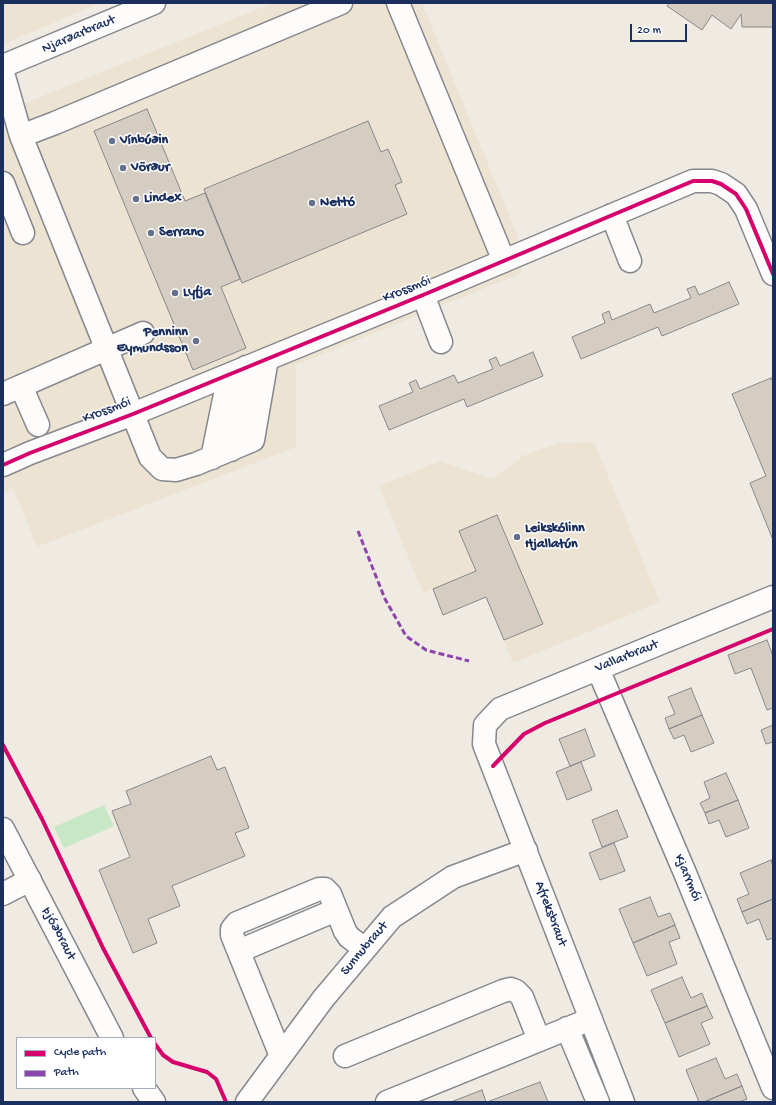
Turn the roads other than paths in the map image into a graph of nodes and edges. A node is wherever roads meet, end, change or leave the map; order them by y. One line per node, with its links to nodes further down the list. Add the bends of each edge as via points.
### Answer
1 (154, 3): 4 (street, Njarðarbraut)
2 (341, 3): 6 (street)
3 (398, 3): 10 (street)
4 (3, 66)
5 (3, 73): 6 (street)
6 (21, 136): 16 (street)
7 (3, 183): 9 (street)
8 (612, 215): 10 (street, Krossmói); 11 (street); 12 (street, Krossmói, via 685,184 712,181 729,188 742,201)
9 (23, 233)
10 (504, 261): 13 (street, Krossmói)
11 (630, 261)
12 (771, 264)
13 (423, 296): 15 (street); 17 (street, Krossmói)
14 (143, 333): 16 (street)
15 (441, 342)
16 (107, 348): 19 (street); 20 (street)
17 (267, 359): 18 (street, Krossmói); 22 (street, via 253,440)
18 (229, 375): 20 (street, Krossmói); 22 (street); 22 (street)
19 (12, 390): 21 (street)
20 (133, 414): 22 (street, via 150,457 162,469 176,470); 23 (street, Krossmói)
21 (38, 425)
22 (213, 458)
23 (3, 465)
24 (773, 597): 25 (street, Vallarbraut)
25 (598, 669): 26 (street, Vallarbraut, via 500,709); 38 (street, Kjarrmói)
26 (486, 725): 28 (street, Afreksbraut, via 484,744)
27 (3, 830): 29 (street, Þjóðbraut)
28 (526, 850): 31 (street, Sunnubraut, via 452,877 392,917); 32 (street, Afreksbraut)
29 (30, 880): 30 (street); 34 (street, Þjóðbraut)
30 (3, 894)
31 (364, 949): 36 (street, Sunnubraut); 36 (street, via 349,937 336,910 239,951)
32 (591, 1019): 33 (street); 46 (street, Afreksbraut)
33 (567, 1028): 35 (street); 45 (street)
34 (111, 1037)
35 (539, 1040): 37 (street, via 522,997 512,990 503,991); 44 (street)
36 (281, 1056): 41 (street, Sunnubraut)
37 (345, 1056)
38 (773, 1088)
39 (131, 1089): 42 (street)
40 (145, 1089): 43 (street)
41 (252, 1099)
42 (136, 1102)
43 (154, 1102)
44 (387, 1102)
45 (598, 1102)
46 (623, 1102)

